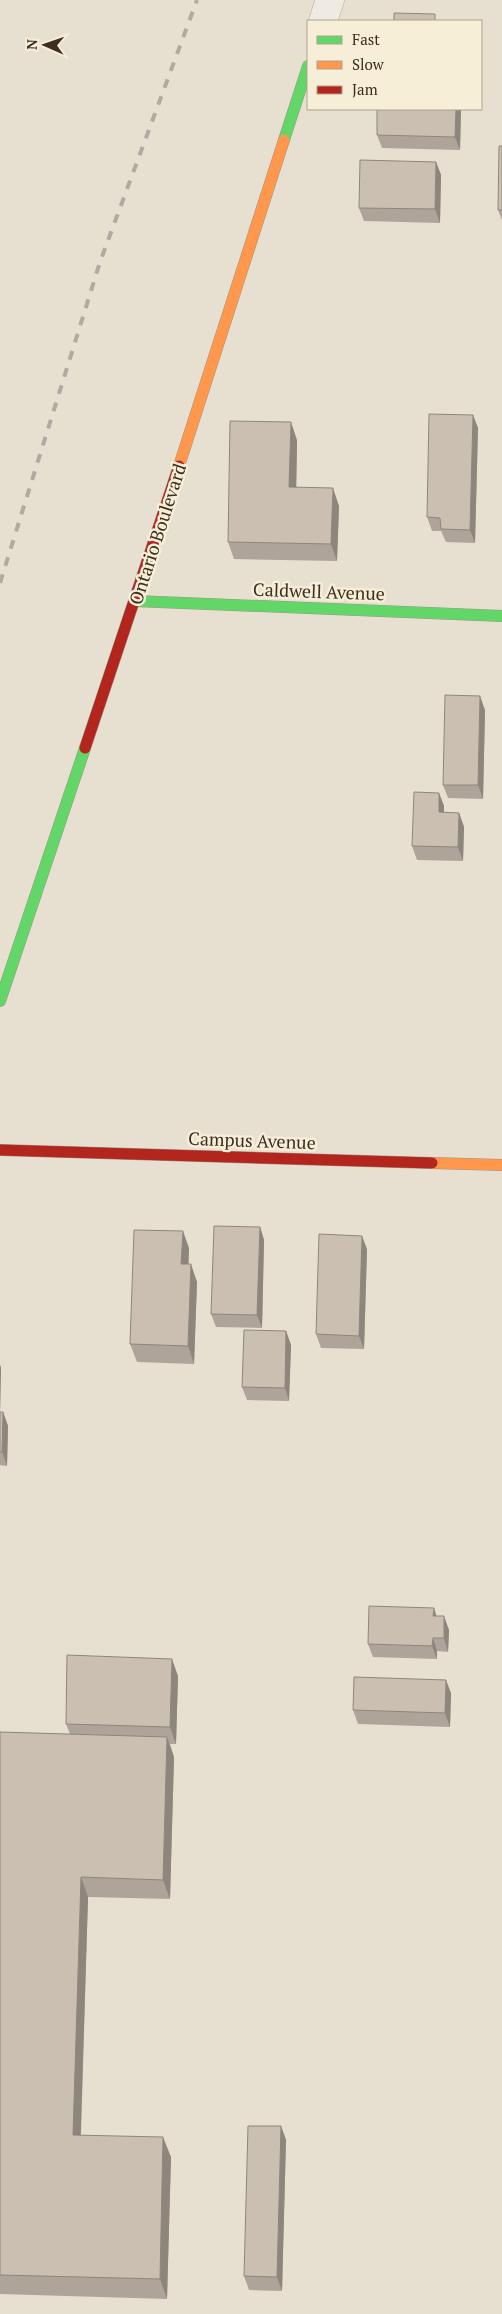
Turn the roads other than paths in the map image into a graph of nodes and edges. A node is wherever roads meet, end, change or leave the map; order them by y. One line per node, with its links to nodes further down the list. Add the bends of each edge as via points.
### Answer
1 (330, 0): 2 (street)
2 (323, 20)
3 (307, 69): 4 (street, Ontario Boulevard)
4 (135, 601): 5 (street, Caldwell Avenue); 6 (street, Ontario Boulevard)
5 (502, 616)
6 (0, 1001)
7 (0, 1150): 8 (street, Campus Avenue)
8 (502, 1165)

